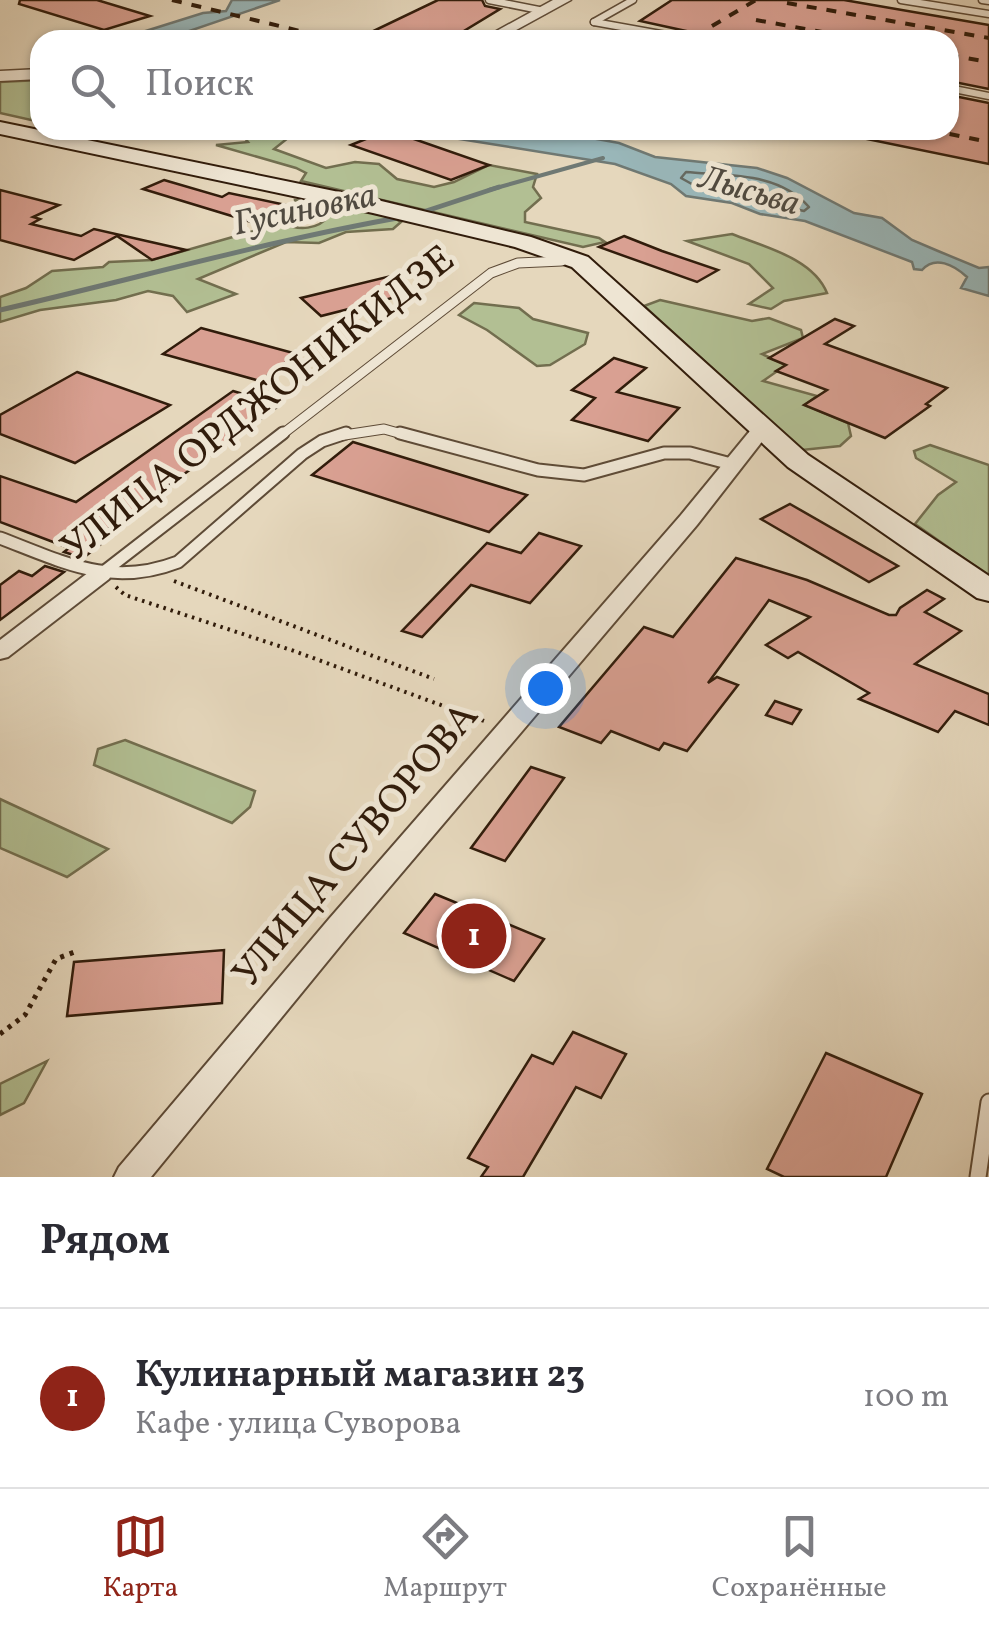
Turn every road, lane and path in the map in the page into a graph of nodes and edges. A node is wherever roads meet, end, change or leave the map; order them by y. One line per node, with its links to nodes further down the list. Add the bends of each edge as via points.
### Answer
1 (489, 0): 7 (lane)
2 (564, 0): 7 (street)
3 (633, 0): 10 (lane, via 594,22)
4 (901, 0): 8 (lane)
5 (982, 0): 6 (lane)
6 (989, 1)
7 (544, 10): 9 (street)
8 (989, 14)
9 (506, 30)
10 (638, 30)
11 (30, 75): 12 (street)
12 (4, 76)
13 (959, 90): 14 (lane)
14 (989, 96)
15 (0, 128): 16 (main road)
16 (30, 134)
17 (57, 140): 18 (main road, via 373,206)
18 (580, 262): 19 (main road); 22 (lane, УЛИЦА ОРДЖОНИКИДЗЕ, via 543,259 491,272)
19 (761, 430): 20 (street, УЛИЦА СУВОРОВА); 24 (main road)
20 (731, 464): 23 (lane, via 664,453 584,475 538,470 384,428 347,433 302,454 178,562); 27 (street, УЛИЦА СУВОРОВА)
21 (0, 538): 22 (lane)
22 (101, 574): 23 (lane); 25 (street, УЛИЦА ОРДЖОНИКИДЗЕ); 27 (path, via 124,594)
23 (155, 574): 26 (path)
24 (989, 590)
25 (0, 652)
26 (434, 679)
27 (509, 729): 31 (street, УЛИЦА СУВОРОВА)
28 (77, 951): 29 (path, via 56,958 25,1015)
29 (0, 1034)
30 (989, 1102): 32 (lane)
31 (131, 1177)
32 (978, 1177)

